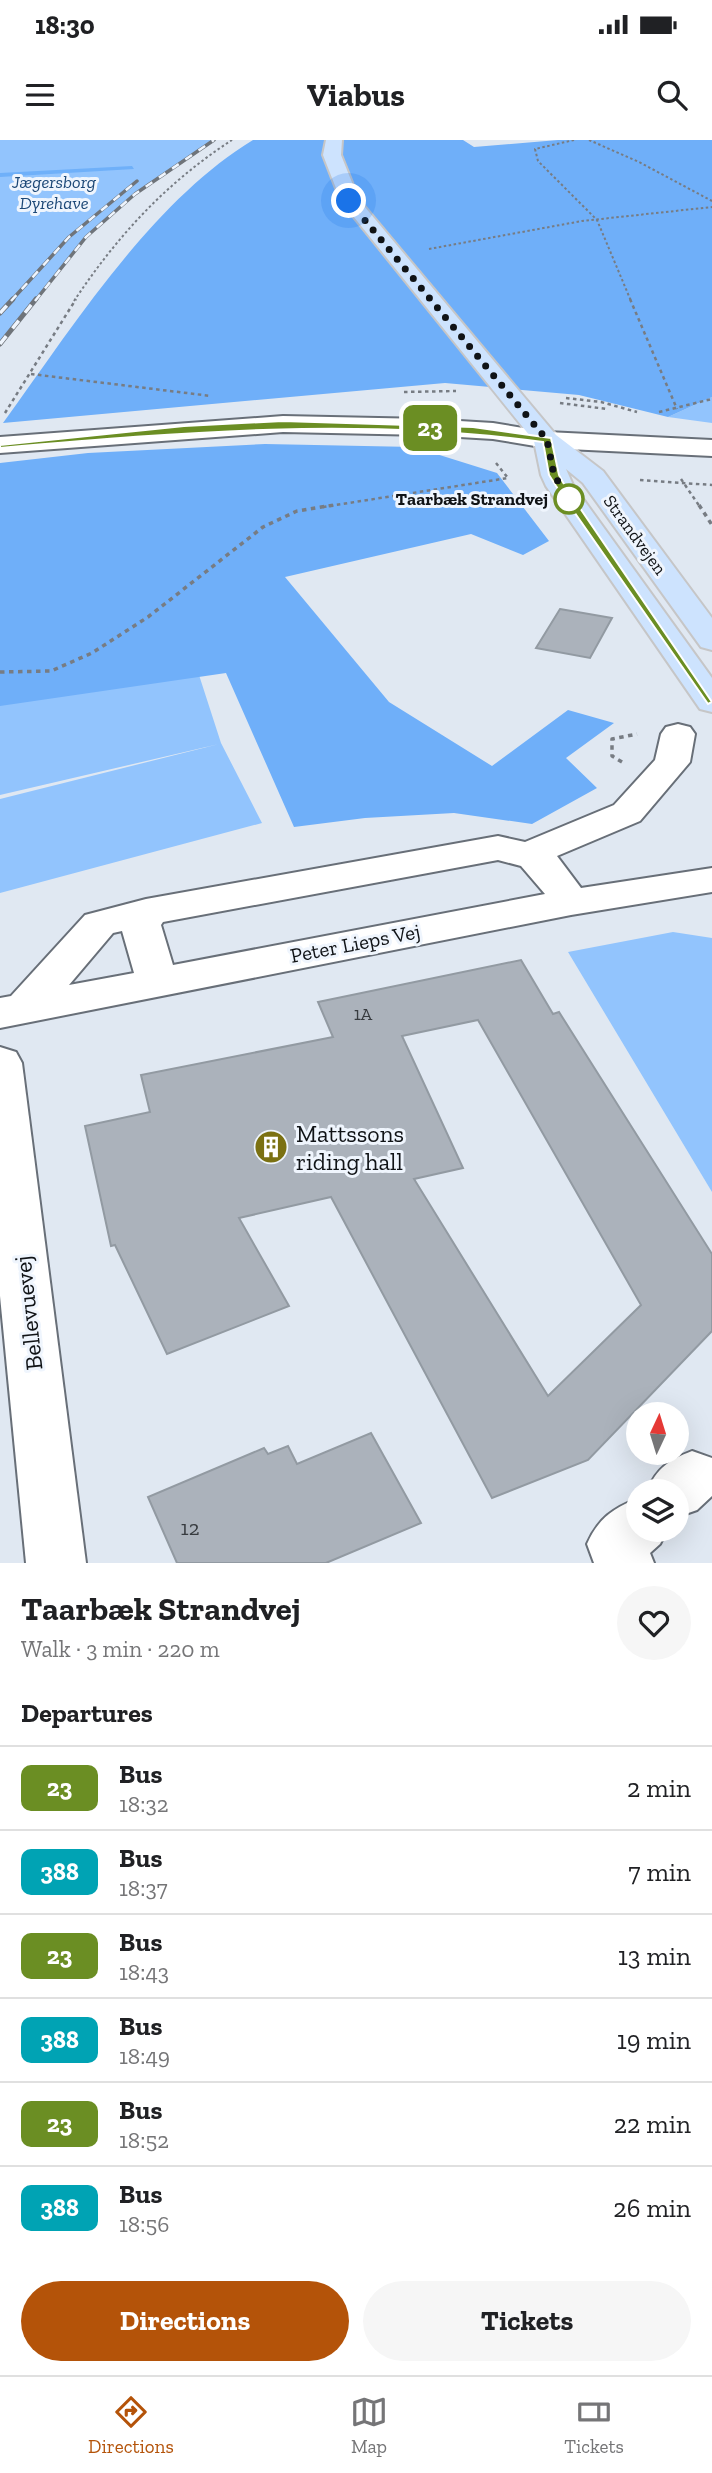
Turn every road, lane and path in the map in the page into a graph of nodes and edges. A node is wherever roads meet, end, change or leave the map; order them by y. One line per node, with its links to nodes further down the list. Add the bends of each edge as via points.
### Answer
1 (232, 140): 9 (path, via 171,184 130,225)
2 (334, 140): 8 (main road, Strandvejen, via 332,155 349,201)
3 (574, 140): 7 (path, via 536,149 538,161)
4 (589, 140): 5 (path)
5 (712, 201)
6 (712, 207): 7 (path)
7 (597, 220): 8 (path); 15 (path)
8 (394, 256): 19 (main road, Strandvejen)
9 (31, 374): 12 (path); 18 (path)
10 (467, 392): 11 (path, via 456,391)
11 (456, 395)
12 (215, 396)
13 (566, 398): 17 (path, via 601,402)
14 (712, 399): 15 (path)
15 (677, 409): 16 (path)
16 (654, 413)
17 (643, 415)
18 (2, 437): 19 (street, via 283,424 483,431)
19 (547, 440): 20 (street); 26 (main road, Strandvejen, via 593,478); 28 (main road, Strandvejen, via 560,486)
20 (712, 448)
21 (507, 473): 27 (path, via 508,478 483,484 297,511 263,527 148,617 69,666 31,674)
22 (636, 480): 23 (path)
23 (684, 482): 24 (path); 25 (path)
24 (712, 485)
25 (712, 525)
26 (712, 640)
27 (0, 673)
28 (712, 702)
29 (678, 734): 30 (street, via 672,762 627,813)
30 (529, 854): 32 (street, via 539,859); 33 (street, via 498,848)
31 (712, 880): 32 (street, Peter Lieps Vej)
32 (571, 902): 34 (street, Peter Lieps Vej)
33 (146, 912): 34 (street, via 141,925); 35 (street, via 99,924)
34 (157, 981): 35 (street, Peter Lieps Vej)
35 (13, 1010)
36 (0, 1063): 38 (street, Bellevuevej)
37 (626, 1536): 39 (street, via 617,1544)
38 (56, 1563)
39 (624, 1563)

